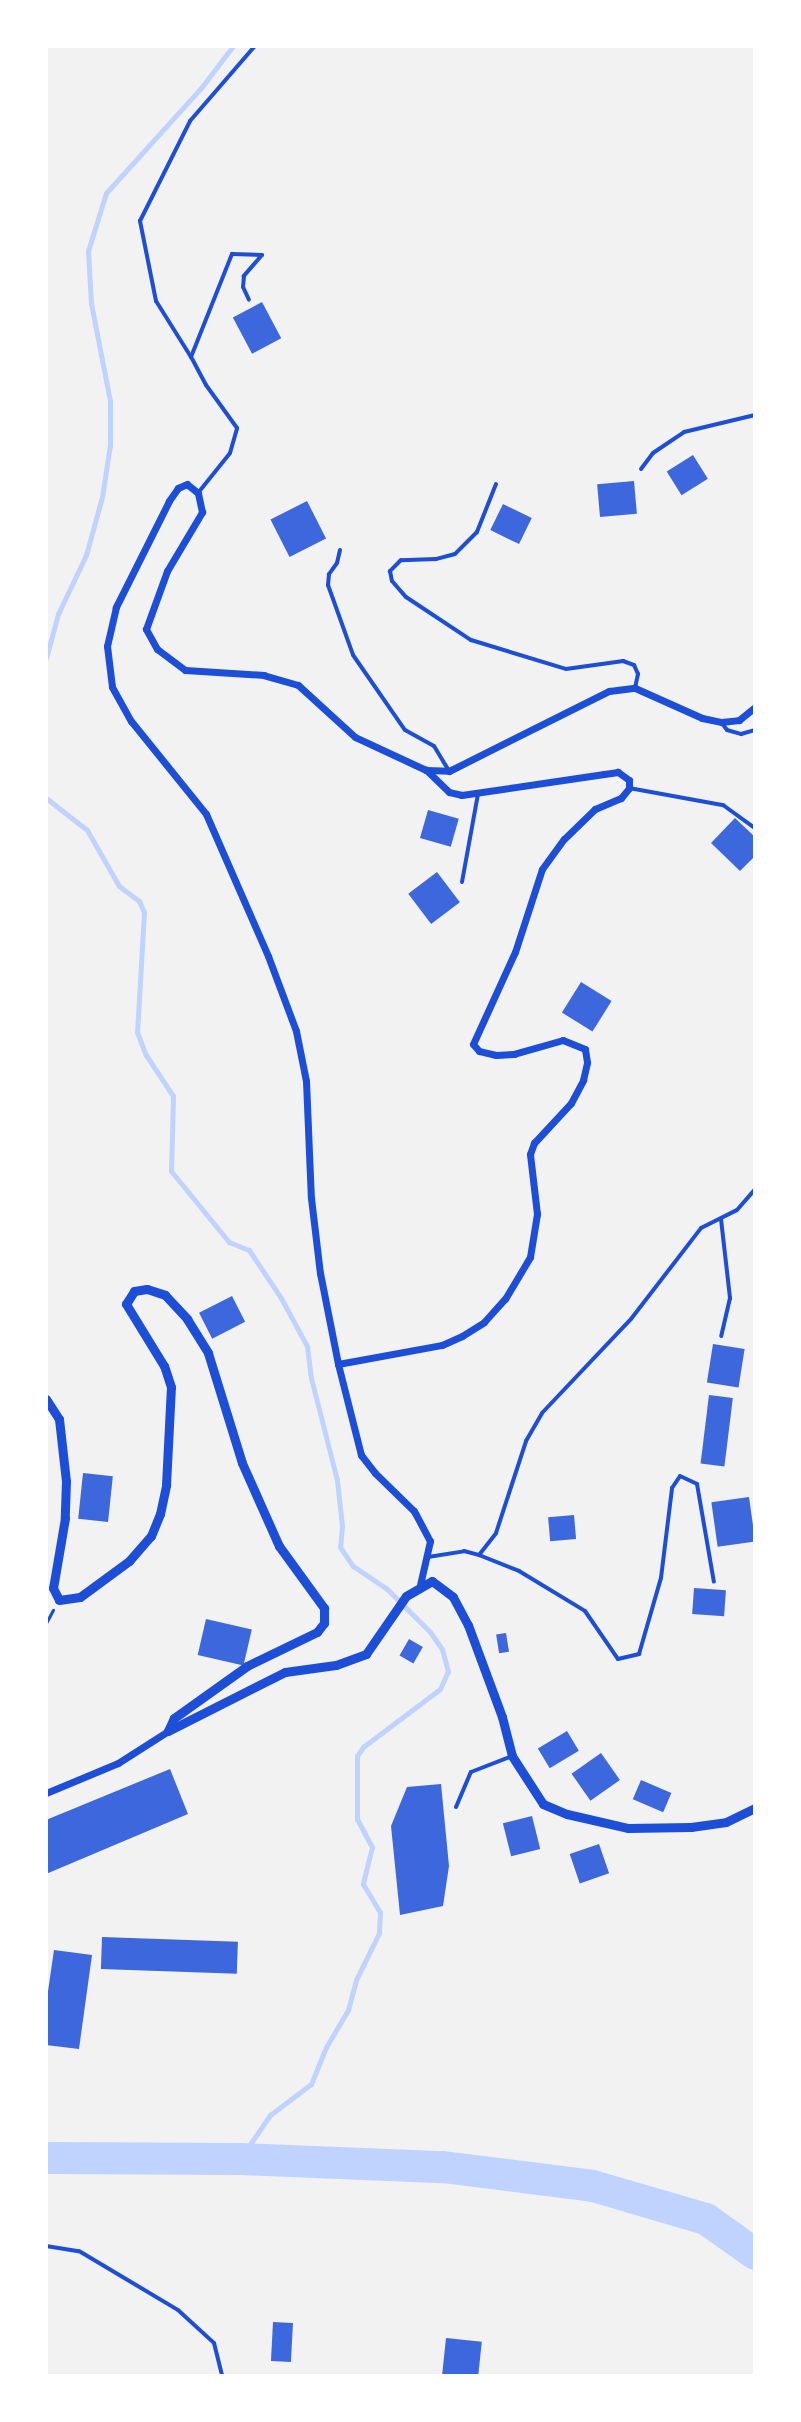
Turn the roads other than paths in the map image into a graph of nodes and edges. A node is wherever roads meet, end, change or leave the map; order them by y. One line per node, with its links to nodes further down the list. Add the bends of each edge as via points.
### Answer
1 (114, 46): 2 (lane)
2 (133, 46)
3 (255, 46): 5 (lane, via 190,121 140,221 156,301)
4 (249, 300): 5 (lane, via 244,276 262,255 232,254)
5 (191, 357): 9 (lane, via 237,428 230,453)
6 (755, 415): 7 (lane, via 684,432 653,453)
7 (641, 469)
8 (496, 484): 11 (lane, via 477,532 455,554 401,560 390,571 392,581 406,597 471,640 566,669 623,661 634,665 638,674)
9 (198, 493): 15 (street, via 202,512 167,571 146,629 157,649 185,670 264,675 298,685 355,737); 24 (street, via 187,484 178,488 116,607 107,646 112,687 131,721 206,814 296,1031 306,1081 320,1273)
10 (340, 550): 16 (lane, via 328,585 353,655 405,730 434,746)
11 (635, 688): 13 (street); 16 (street, via 609,691 574,705)
12 (755, 707): 13 (street, via 739,720)
13 (721, 722): 14 (lane, via 741,734)
14 (755, 730)
15 (426, 770): 16 (street); 18 (street, via 449,792)
16 (449, 771)
17 (629, 788): 18 (street, via 629,780 618,772); 19 (lane, via 723,805); 24 (street, via 621,798 595,809 542,869 503,982 473,1044 496,1055 563,1040 585,1049 587,1062 571,1103 530,1154 537,1214 530,1257 505,1299 462,1336 442,1345)
18 (478, 794): 20 (lane)
19 (755, 828)
20 (462, 882)
21 (755, 1189): 22 (lane)
22 (721, 1219): 23 (lane, via 730,1298); 26 (lane, via 701,1228 631,1319 542,1413 526,1441 496,1533)
23 (721, 1336)
24 (338, 1364): 27 (street, via 361,1455 422,1522 430,1541)
25 (46, 1399): 30 (street, via 59,1419 66,1481 53,1588 59,1600 80,1597 129,1561 151,1536 160,1514 171,1387 126,1304 134,1291 165,1295 208,1353 242,1463 279,1546 324,1608 324,1623 317,1632 247,1666 174,1718)
26 (479, 1555): 27 (lane, via 464,1551); 28 (lane, via 519,1571 585,1611 618,1659 639,1654 661,1578 672,1488 680,1476 697,1484)
27 (428, 1557): 29 (street)
28 (714, 1582)
29 (420, 1585): 30 (street, via 406,1596 366,1654 336,1665 285,1672); 31 (street, via 432,1581 443,1586 468,1625)
30 (168, 1731): 32 (street, via 118,1763)
31 (512, 1756): 33 (lane, via 471,1772); 34 (street, via 543,1804 628,1828 726,1822)
32 (46, 1793)
33 (456, 1807)
34 (755, 1808)
35 (46, 2246): 36 (lane, via 79,2251 178,2310 214,2343)
36 (222, 2376)

